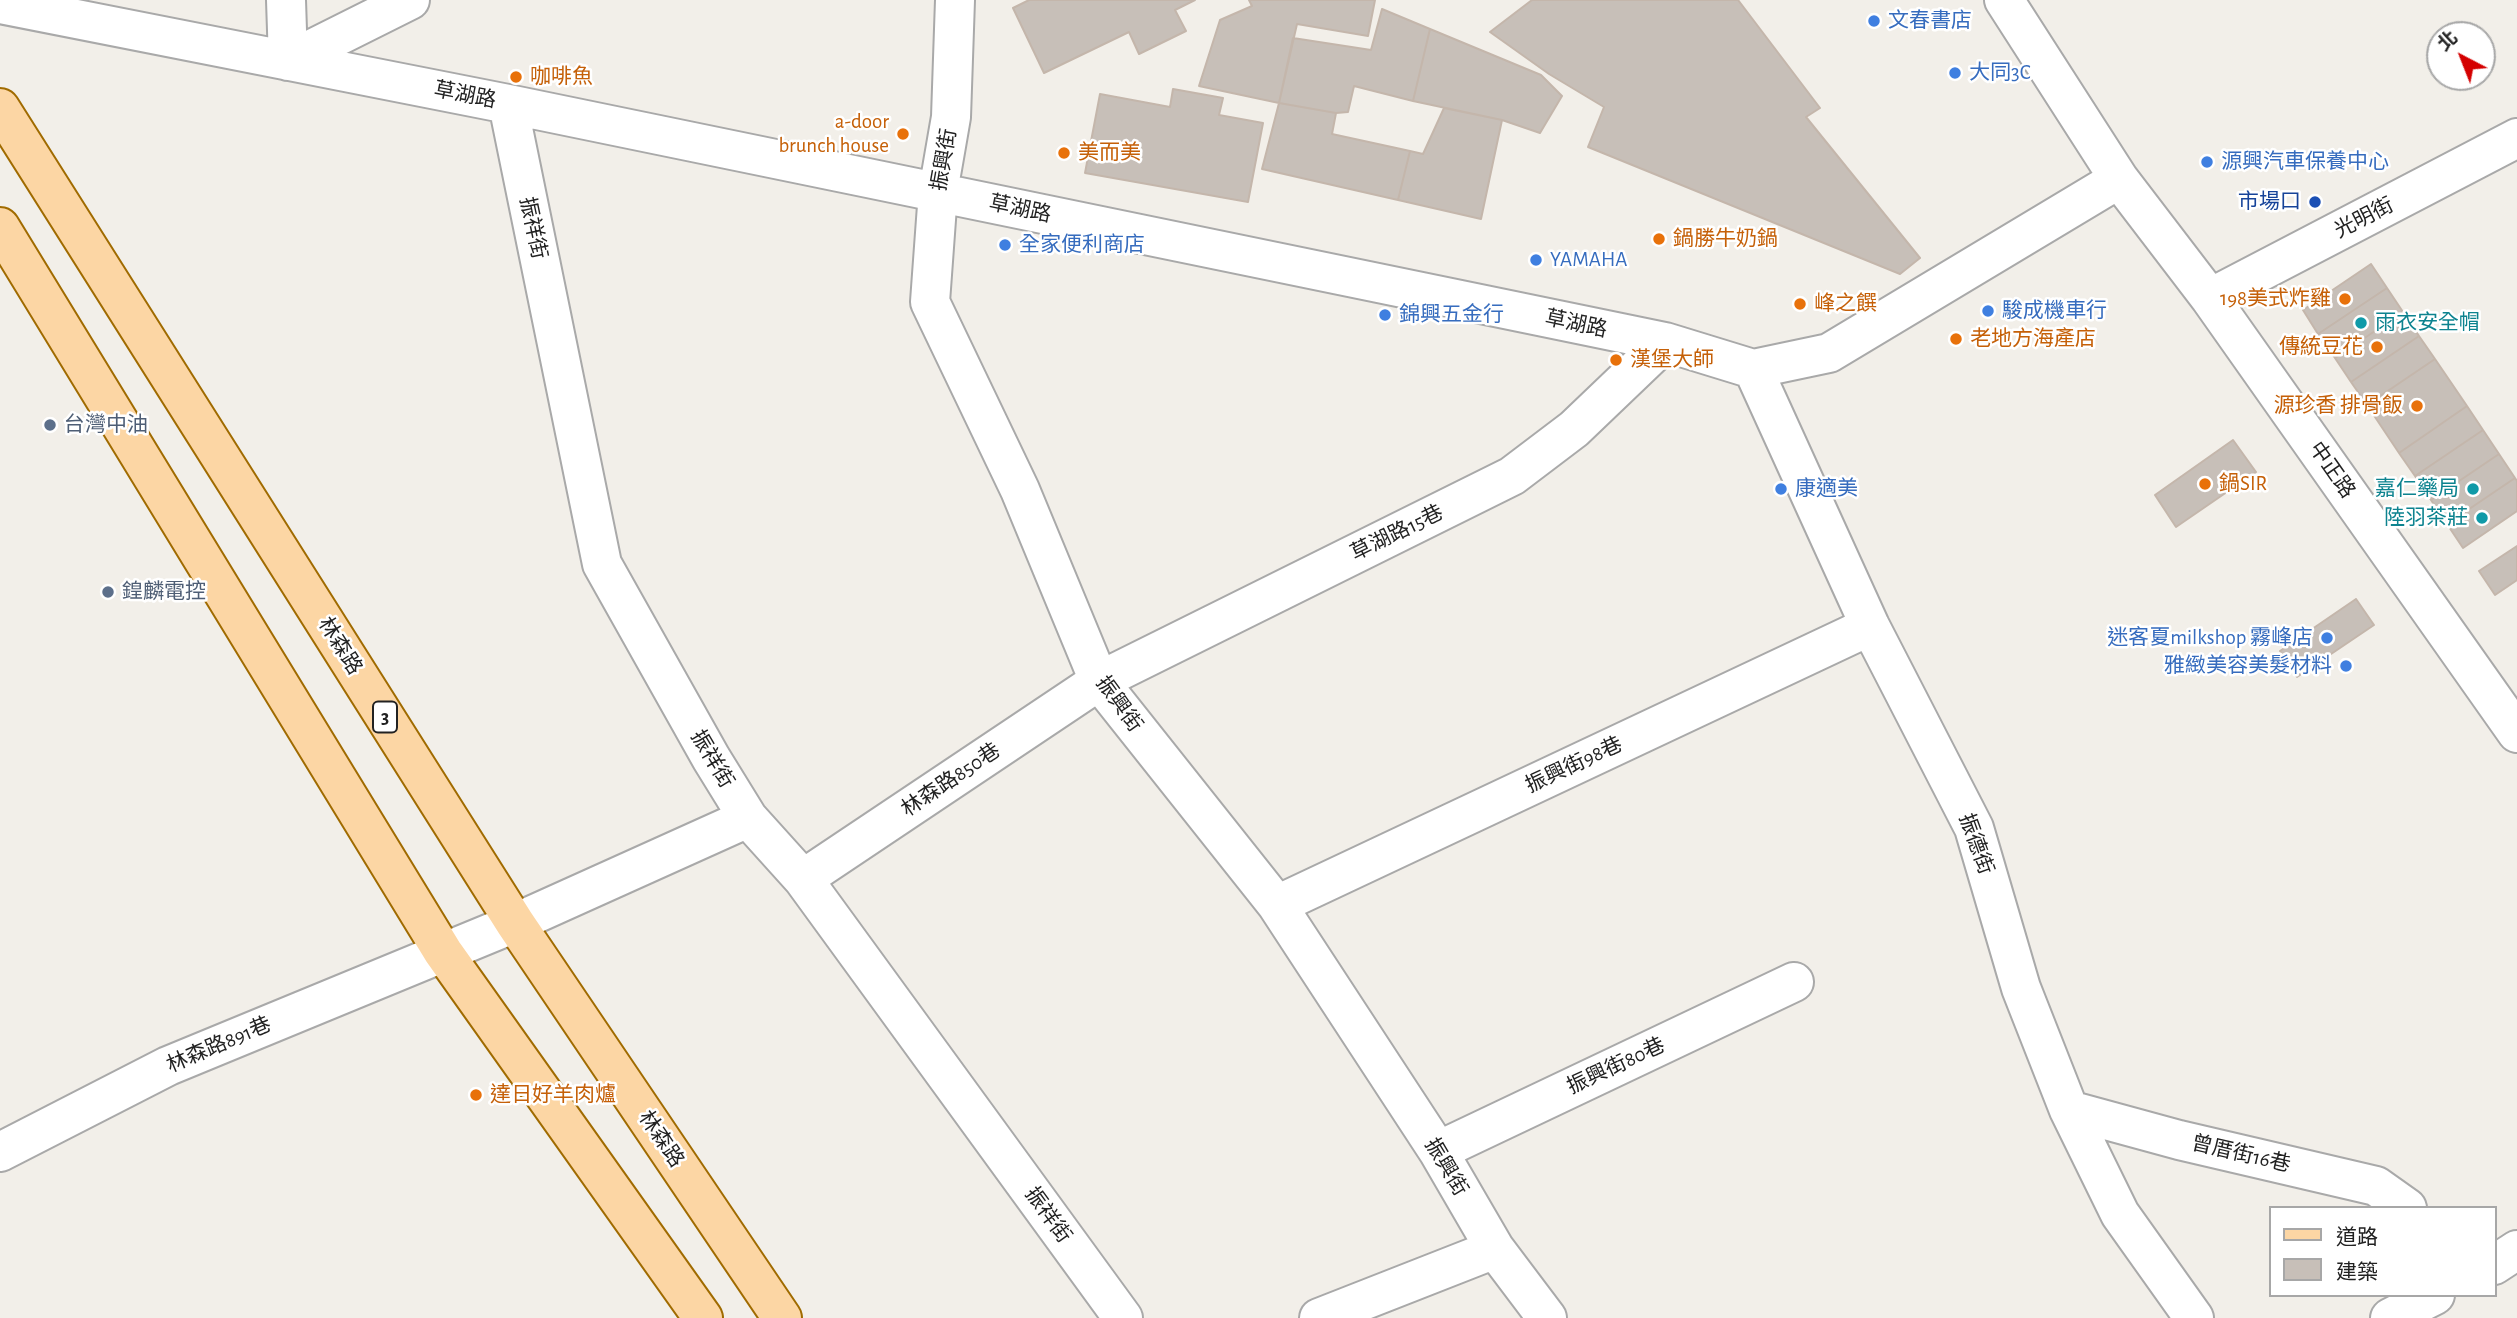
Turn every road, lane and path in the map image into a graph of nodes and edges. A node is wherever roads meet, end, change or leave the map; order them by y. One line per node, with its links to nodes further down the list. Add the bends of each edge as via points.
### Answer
1 (286, 0): 6 (street)
2 (410, 0): 6 (street)
3 (955, 0): 11 (street, 振興街, via 951,117)
4 (2004, 0): 10 (street, 中正路)
5 (0, 4): 6 (street, 草湖路)
6 (289, 61): 7 (street, 草湖路)
7 (508, 104): 11 (street, 草湖路); 19 (street, 振祥街, via 602,564)
8 (0, 108): 22 (main road, 林森路 / 3)
9 (2517, 138): 13 (street, 光明街)
10 (2119, 178): 13 (street, 中正路); 15 (street, 草湖路, via 1829,353)
11 (938, 192): 14 (street, 草湖路); 17 (street, 振興街, via 930,302 1020,490)
12 (0, 227): 23 (main road)
13 (2210, 298): 18 (street, 中正路)
14 (1665, 342): 15 (street, 草湖路); 17 (street, 草湖路15巷, via 1574,429 1512,476)
15 (1754, 369): 16 (street, 振德街)
16 (1870, 626): 21 (street, 振興街98巷); 25 (street, 振德街, via 1974,828 2021,988)
17 (1098, 681): 20 (street, 林森路850巷); 21 (street, 振興街)
18 (2515, 728)
19 (748, 818): 20 (street, 振祥街); 22 (street)
20 (803, 879): 35 (street, 振祥街)
21 (1277, 905): 26 (street, 振興街)
22 (515, 923): 23 (street, 林森路891巷); 34 (main road, 林森路 / 3)
23 (443, 952): 27 (street, 林森路891巷, via 167,1066); 33 (main road)
24 (1794, 982): 26 (street, 振興街80巷)
25 (2069, 1110): 28 (street, 曾厝街16巷, via 2375,1186); 38 (street, 振德街, via 2120,1214)
26 (1438, 1151): 29 (street, 振興街)
27 (0, 1152)
28 (2404, 1206)
29 (1495, 1248): 36 (street); 37 (street, 振興街)
30 (2517, 1250): 31 (street)
31 (2496, 1264)
32 (2431, 1297): 39 (street)
33 (696, 1316)
34 (782, 1318)
35 (1123, 1318)
36 (1319, 1318)
37 (1547, 1318)
38 (2193, 1318)
39 (2390, 1318)

